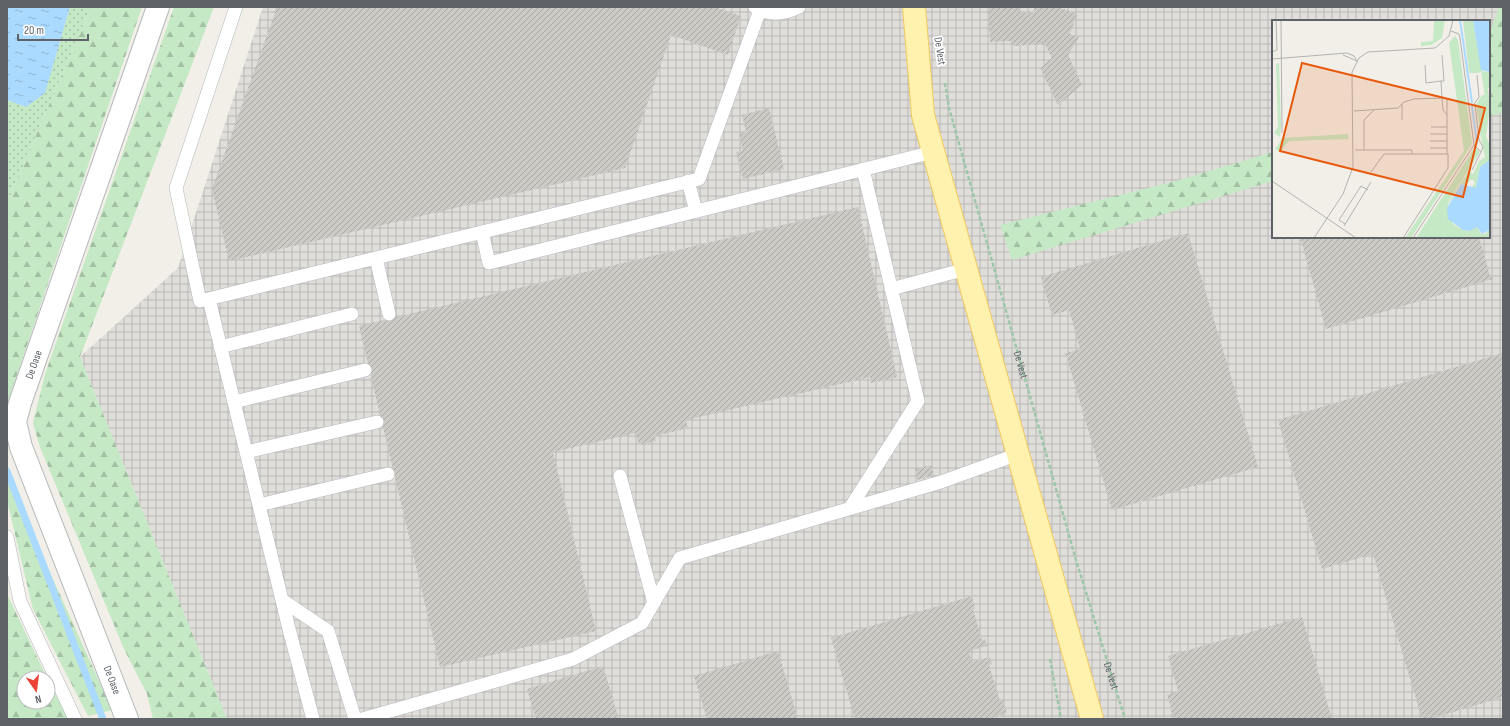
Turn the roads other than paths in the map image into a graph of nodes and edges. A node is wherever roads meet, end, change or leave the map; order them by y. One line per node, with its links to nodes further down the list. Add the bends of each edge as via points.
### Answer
1 (158, 7): 20 (street, De Oase, via 20,403)
2 (236, 7): 14 (lane, via 176,188 200,301)
3 (799, 7): 5 (lane, via 775,13)
4 (914, 7): 6 (main road, De Vest, via 923,115)
5 (758, 9): 8 (lane, via 699,179)
6 (933, 152): 7 (lane); 12 (main road, De Vest)
7 (863, 169): 9 (lane); 13 (lane)
8 (688, 182): 9 (lane); 10 (lane)
9 (696, 211): 10 (lane, via 489,264)
10 (482, 232): 11 (lane)
11 (376, 258): 14 (lane); 16 (lane)
12 (966, 269): 13 (lane); 23 (main road, De Vest)
13 (891, 288): 27 (lane, via 918,402)
14 (209, 299): 17 (lane)
15 (352, 314): 17 (lane)
16 (389, 314)
17 (220, 347): 19 (lane)
18 (365, 370): 19 (lane)
19 (234, 402): 22 (lane)
20 (11, 420): 32 (street, De Oase)
21 (378, 422): 22 (lane)
22 (246, 452): 26 (lane)
23 (1018, 454): 27 (lane, via 941,482); 36 (main road, De Vest)
24 (388, 474): 26 (lane)
25 (620, 476): 30 (lane)
26 (259, 505): 29 (lane)
27 (850, 508): 30 (lane, via 680,558)
28 (7, 537): 31 (lane, via 20,600)
29 (282, 600): 33 (lane); 34 (lane, via 328,631)
30 (654, 603): 35 (lane, via 642,623 573,659)
31 (75, 719)
32 (128, 719)
33 (313, 719)
34 (355, 719)
35 (362, 719)
36 (1092, 719)

